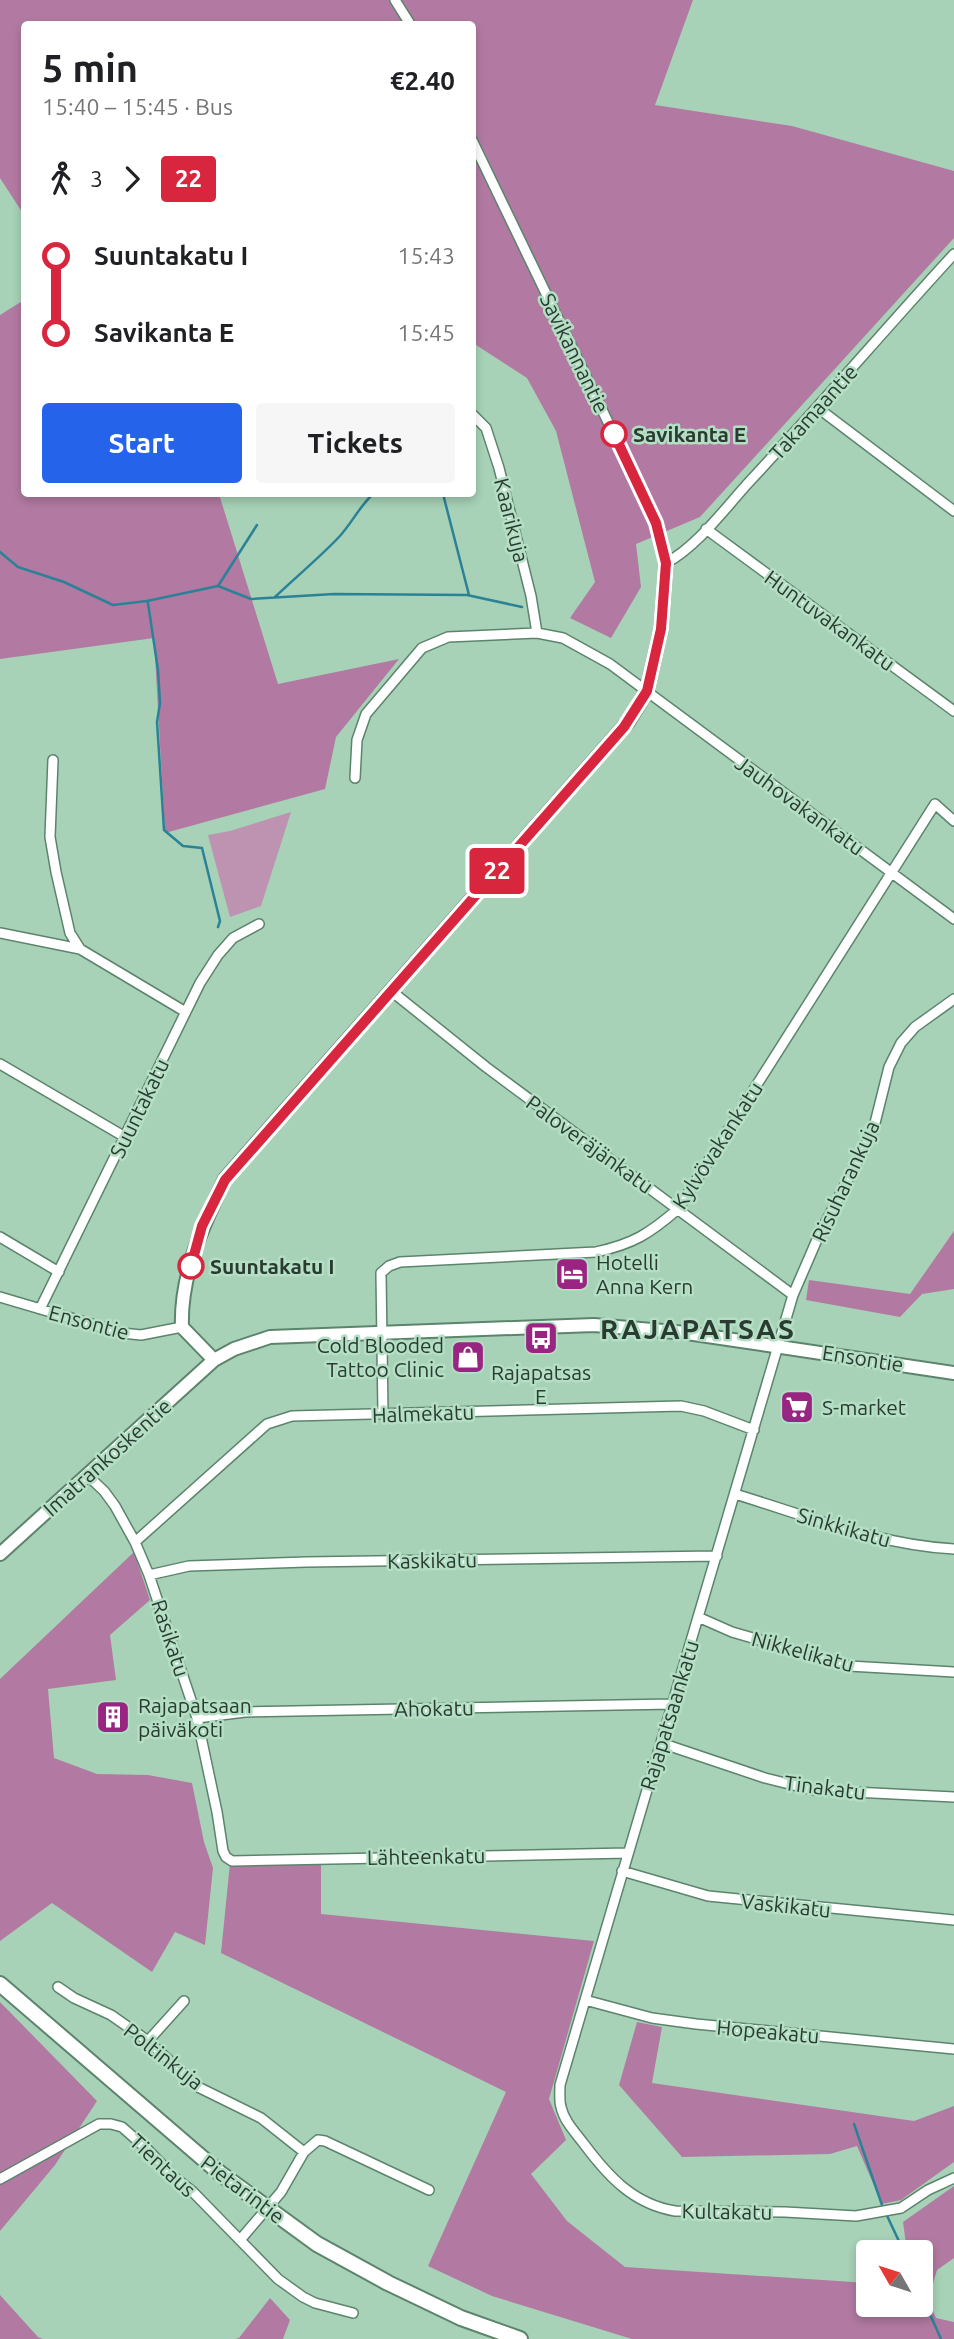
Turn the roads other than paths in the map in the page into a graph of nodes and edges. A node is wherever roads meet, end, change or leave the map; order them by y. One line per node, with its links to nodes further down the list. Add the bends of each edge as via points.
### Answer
1 (395, 0): 2 (street)
2 (408, 21)
3 (476, 149): 9 (street, Savikannantie, via 656,523)
4 (954, 254): 5 (street, Takamaantie)
5 (818, 408): 7 (street); 8 (street, Takamaantie)
6 (476, 418): 10 (street, Kaarikuja, via 486,428 499,468)
7 (954, 511)
8 (706, 529): 9 (street, Takamaantie, via 679,557); 12 (street, Huntuvakankatu)
9 (666, 563): 11 (street, Savikannantie, via 661,629)
10 (537, 633): 11 (street, Jauhovakankatu, via 563,638 588,651); 14 (street, Jauhovakankatu, via 448,637 422,648 366,714 356,740)
11 (647, 691): 16 (street, Jauhovakankatu); 21 (street, Savikannantie, via 628,722)
12 (954, 711)
13 (53, 760): 20 (street, via 50,837 55,872 70,933)
14 (355, 778)
15 (954, 821): 16 (street, Kylvövakankatu, via 935,803)
16 (891, 871): 17 (street, Jauhovakankatu); 26 (street, Kylvövakankatu)
17 (954, 919)
18 (259, 924): 23 (street, Suuntakatu, via 233,938 218,955)
19 (0, 933): 20 (street)
20 (80, 949): 23 (street)
21 (390, 990): 26 (street, Paloveräjänkatu, via 486,1068); 32 (street, Savikannantie, via 225,1180 202,1226 187,1279)
22 (954, 999): 29 (street, Risuharankuja, via 901,1043 889,1067 873,1131)
23 (184, 1011): 25 (street, Suuntakatu)
24 (0, 1065): 25 (street)
25 (125, 1137): 28 (street, Suuntakatu)
26 (678, 1209): 29 (street, Paloveräjänkatu); 33 (street, Kylvövakankatu, via 625,1245 596,1252 389,1266 381,1273)
27 (0, 1237): 28 (street)
28 (59, 1272): 31 (street, Suuntakatu)
29 (793, 1295): 34 (street, Risuharankuja)
30 (0, 1297): 31 (street, Ensontie)
31 (40, 1309): 32 (street, Ensontie, via 121,1334)
32 (182, 1327): 35 (street)
33 (383, 1334): 34 (street, Ensontie, via 594,1325); 35 (street, Ensontie, via 270,1337); 37 (street)
34 (779, 1345): 36 (street, Ensontie); 38 (street, Rajapatsaankatu)
35 (214, 1360): 39 (street, Imatrankoskentie)
36 (954, 1373)
37 (383, 1413): 38 (street, Halmekatu, via 681,1406); 41 (street, Halmekatu, via 292,1416 267,1424)
38 (754, 1430): 40 (street, Rajapatsaankatu)
39 (87, 1475): 41 (street, Rasikatu, via 115,1506); 43 (street, Imatrankoskentie)
40 (735, 1494): 42 (street, Sinkkikatu, via 884,1540); 44 (street, Rajapatsaankatu)
41 (135, 1542): 45 (street, Rasikatu)
42 (954, 1549)
43 (0, 1554)
44 (716, 1556): 45 (street, Kaskikatu, via 306,1562 189,1566); 46 (street, Rajapatsaankatu)
45 (149, 1575): 49 (street, Rasikatu)
46 (698, 1617): 47 (street, Nikkelikatu, via 732,1632 849,1666); 48 (street, Rajapatsaankatu)
47 (954, 1672)
48 (671, 1704): 49 (street, Ahokatu, via 245,1712); 50 (street, Rajapatsaankatu)
49 (197, 1718): 53 (street, Rasikatu)
50 (661, 1744): 51 (street, Tinakatu, via 813,1790); 52 (street, Rajapatsaankatu)
51 (954, 1797)
52 (628, 1853): 53 (street, Lähteenkatu, via 232,1861); 54 (street, Rajapatsaankatu)
53 (226, 1857)
54 (622, 1871): 55 (street, Vaskikatu, via 708,1896); 58 (street, Rajapatsaankatu)
55 (954, 1920)
56 (0, 1984): 67 (main road, Pietarintie, via 221,2175)
57 (58, 1987): 60 (street, Poltinkuja)
58 (585, 2000): 61 (street, Hopeakatu, via 696,2024); 62 (street, Rajapatsaankatu)
59 (184, 2001): 60 (street)
60 (148, 2041): 63 (street, Poltinkuja, via 198,2087 261,2118)
61 (954, 2049)
62 (559, 2085): 64 (street, Kultakatu, via 560,2105 569,2126 602,2167 631,2194 660,2208 856,2217 901,2208)
63 (304, 2152): 66 (street, via 317,2140 325,2141); 67 (street)
64 (954, 2178)
65 (0, 2179): 68 (street, Tientaus, via 89,2128 111,2123 148,2150)
66 (429, 2190)
67 (268, 2209): 68 (street); 70 (main road, Pietarintie, via 317,2244 388,2283 461,2318)
68 (240, 2240): 69 (street, Tientaus, via 303,2297)
69 (353, 2313)
70 (520, 2339)

